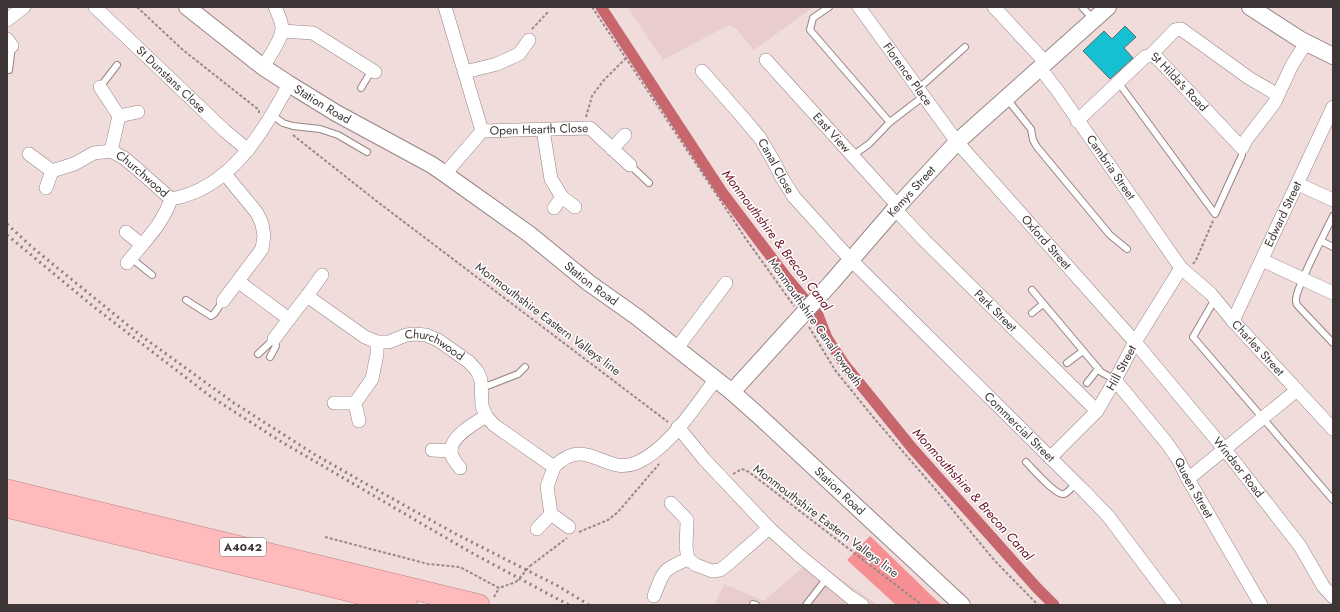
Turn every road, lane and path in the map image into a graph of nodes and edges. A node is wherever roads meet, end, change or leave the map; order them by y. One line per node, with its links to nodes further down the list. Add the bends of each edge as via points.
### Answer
1 (24, 7): 15 (street)
2 (95, 7): 54 (street, St Dunstans Close)
3 (137, 7): 43 (path, via 183,50 259,110 259,120)
4 (187, 7): 28 (street, Station Road)
5 (275, 7): 17 (street)
6 (445, 7): 32 (street, Open Hearth Close)
7 (592, 7): 24 (path, Monmouthshire Canal towpath)
8 (829, 7): 45 (lane, via 814,18 810,30)
9 (859, 7): 37 (street, Florence Place)
10 (994, 7): 27 (street, Cambria Street)
11 (1082, 7): 16 (lane)
12 (1108, 7): 16 (street, Kemys Street)
13 (1250, 7): 20 (street)
14 (548, 12): 18 (path, via 530,32)
15 (7, 20)
16 (1094, 20): 27 (street, Kemys Street)
17 (282, 30): 28 (street); 30 (street, via 313,33)
18 (529, 40): 32 (street, via 523,58)
19 (10, 42): 29 (lane)
20 (1306, 43): 23 (street); 38 (street)
21 (965, 47): 37 (lane)
22 (1151, 55): 33 (street, St Hilda's Road, via 1145,57); 38 (street, via 1175,30 1181,30); 52 (street, St Hilda's Road, via 1157,58)
23 (1333, 56)
24 (626, 58): 46 (path, via 592,96); 93 (path, Monmouthshire Canal towpath, via 746,239)
25 (766, 60): 58 (street, East View)
26 (118, 65): 35 (lane)
27 (1043, 66): 39 (street, Kemys Street); 44 (street, Cambria Street)
28 (263, 67): 34 (street, Station Road)
29 (9, 70)
30 (374, 71): 36 (lane)
31 (702, 71): 77 (street, Canal Close, via 760,138 794,197)
32 (465, 72): 48 (street, Open Hearth Close)
33 (1118, 82): 44 (street, St Hilda's Road); 70 (lane)
34 (288, 84): 43 (street, Churchwood); 62 (street, Station Road)
35 (100, 87): 42 (street)
36 (361, 88)
37 (921, 93): 45 (lane); 51 (street, Florence Place)
38 (1278, 95): 52 (street)
39 (1006, 98): 51 (street, Kemys Street); 76 (lane, via 1031,129 1037,147 1110,235)
40 (1333, 107): 64 (street, Edward Street)
41 (138, 112): 42 (street)
42 (119, 116): 55 (street, Churchwood)
43 (269, 120): 54 (street, Churchwood); 56 (lane, via 320,129 338,135)
44 (1077, 121): 80 (street, Cambria Street)
45 (890, 122): 58 (lane)
46 (586, 128): 47 (street, Open Hearth Close); 53 (street, Open Hearth Close, via 590,128)
47 (543, 130): 48 (street, Open Hearth Close); 68 (street, via 551,179 558,202)
48 (482, 131): 62 (street, Open Hearth Close)
49 (289, 133): 120 (path, Monmouthshire Eastern Valleys line)
50 (625, 135): 53 (street)
51 (957, 142): 69 (street, Kemys Street); 99 (street, Oxford Street)
52 (1242, 148): 70 (lane, via 1242,155)
53 (612, 149): 59 (street, Open Hearth Close)
54 (248, 150): 61 (street, Churchwood)
55 (111, 151): 60 (street, Churchwood, via 94,153 74,164); 66 (street, Churchwood, via 124,158)
56 (367, 152)
57 (29, 154): 60 (street)
58 (852, 156): 69 (street, East View)
59 (630, 165): 63 (lane)
60 (52, 171): 65 (street)
61 (225, 174): 66 (street, Churchwood, via 200,191); 84 (street, via 256,213 262,224 264,236 262,249)
62 (445, 174): 101 (street, Station Road, via 529,234 589,283)
63 (650, 183)
64 (1298, 184): 67 (street); 78 (street, Edward Street)
65 (46, 188)
66 (171, 199): 74 (street, Churchwood, via 167,211)
67 (1333, 200)
68 (575, 207)
69 (896, 208): 77 (street, Kemys Street); 116 (street, Park Street, via 924,240)
70 (1215, 214): 80 (path, via 1196,260)
71 (1333, 216): 73 (lane)
72 (126, 232): 74 (street)
73 (1321, 241): 75 (lane); 83 (lane)
74 (142, 245): 79 (street, Churchwood)
75 (1333, 247)
76 (1127, 249)
77 (851, 260): 93 (street, Kemys Street); 126 (street, Commercial Street)
78 (1262, 260): 83 (street); 96 (street, Edward Street)
79 (129, 261): 81 (lane)
80 (1184, 270): 89 (street, Charles Street); 99 (street, Hill Street)
81 (152, 275)
82 (322, 275): 88 (street)
83 (1303, 279): 87 (street); 100 (lane, via 1295,301)
84 (238, 282): 91 (street); 95 (street)
85 (726, 283): 101 (street)
86 (1032, 290): 92 (lane)
87 (1333, 293)
88 (307, 296): 95 (street); 98 (street, via 365,338)
89 (1215, 299): 96 (street, Charles Street); 118 (lane, via 1193,337)
90 (186, 300): 91 (lane, via 211,316)
91 (223, 301)
92 (1043, 304): 94 (lane); 102 (lane)
93 (802, 314): 113 (street, Kemys Street); 153 (path, Monmouthshire Canal towpath, via 835,370 873,417 994,560)
94 (1032, 314)
95 (289, 319): 97 (street)
96 (1233, 321): 112 (street, Charles Street)
97 (274, 339): 103 (lane); 104 (lane, via 276,346)
98 (377, 342): 111 (street, Churchwood, via 389,342 414,334 438,340 469,362 477,371); 115 (street, via 372,379)
99 (1135, 342): 109 (street, Hill Street); 122 (street, Windsor Road)
100 (1333, 343)
101 (677, 348): 108 (street, Station Road)
102 (1083, 351): 105 (lane); 107 (lane)
103 (258, 354)
104 (270, 357)
105 (1067, 363)
106 (525, 367): 111 (lane, via 518,374)
107 (1098, 369): 109 (lane); 110 (lane)
108 (716, 379): 113 (street, Station Road); 120 (street)
109 (1116, 380): 116 (street, Hill Street); 130 (street, Queen Street, via 1166,442)
110 (1087, 383)
111 (482, 388): 117 (street, Churchwood, via 482,406)
112 (1297, 390): 118 (street); 121 (street, Charles Street)
113 (732, 392): 152 (street, Station Road)
114 (334, 403): 115 (street)
115 (355, 404): 119 (street)
116 (1097, 411): 126 (street, Hill Street)
117 (486, 416): 124 (street, via 456,438); 128 (street, via 494,425)
118 (1262, 419): 122 (street); 134 (lane)
119 (359, 421)
120 (673, 425): 125 (street); 131 (street)
121 (1333, 429)
122 (1225, 449): 130 (street); 146 (street, Windsor Road, via 1300,546 1323,586)
123 (432, 450): 124 (street)
124 (451, 450): 129 (street)
125 (664, 450): 128 (street, via 635,463 622,465 594,456 574,454); 140 (path, via 660,462 618,512 608,520)
126 (1050, 458): 132 (street, Commercial Street)
127 (1026, 462): 132 (lane, via 1060,494 1065,494)
128 (554, 467): 137 (street, via 547,487)
129 (460, 468)
130 (1188, 479): 155 (street, Queen Street)
131 (725, 481): 138 (street); 151 (path, Monmouthshire Eastern Valleys line, via 742,469 748,472)
132 (1076, 483): 154 (street, Commercial Street, via 1108,516)
133 (7, 490): 147 (highway, A4042)
134 (1333, 500)
135 (671, 503): 142 (street, via 688,523)
136 (7, 507): 148 (highway, A4042)
137 (550, 514): 139 (street); 140 (street)
138 (769, 528): 142 (street, via 720,570 705,569); 143 (street)
139 (536, 530)
140 (572, 532): 144 (path, bridge, via 530,566 516,582)
141 (325, 537): 144 (path, via 428,564 460,567)
142 (688, 559): 145 (street, via 664,571)
143 (827, 578): 149 (lane); 150 (street)
144 (499, 588): 147 (path)
145 (654, 596)
146 (1333, 597)
147 (486, 601)
148 (407, 605)
149 (806, 605)
150 (862, 605)
151 (922, 605)
152 (962, 605)
153 (1038, 605)
154 (1176, 605)
155 (1261, 605)

